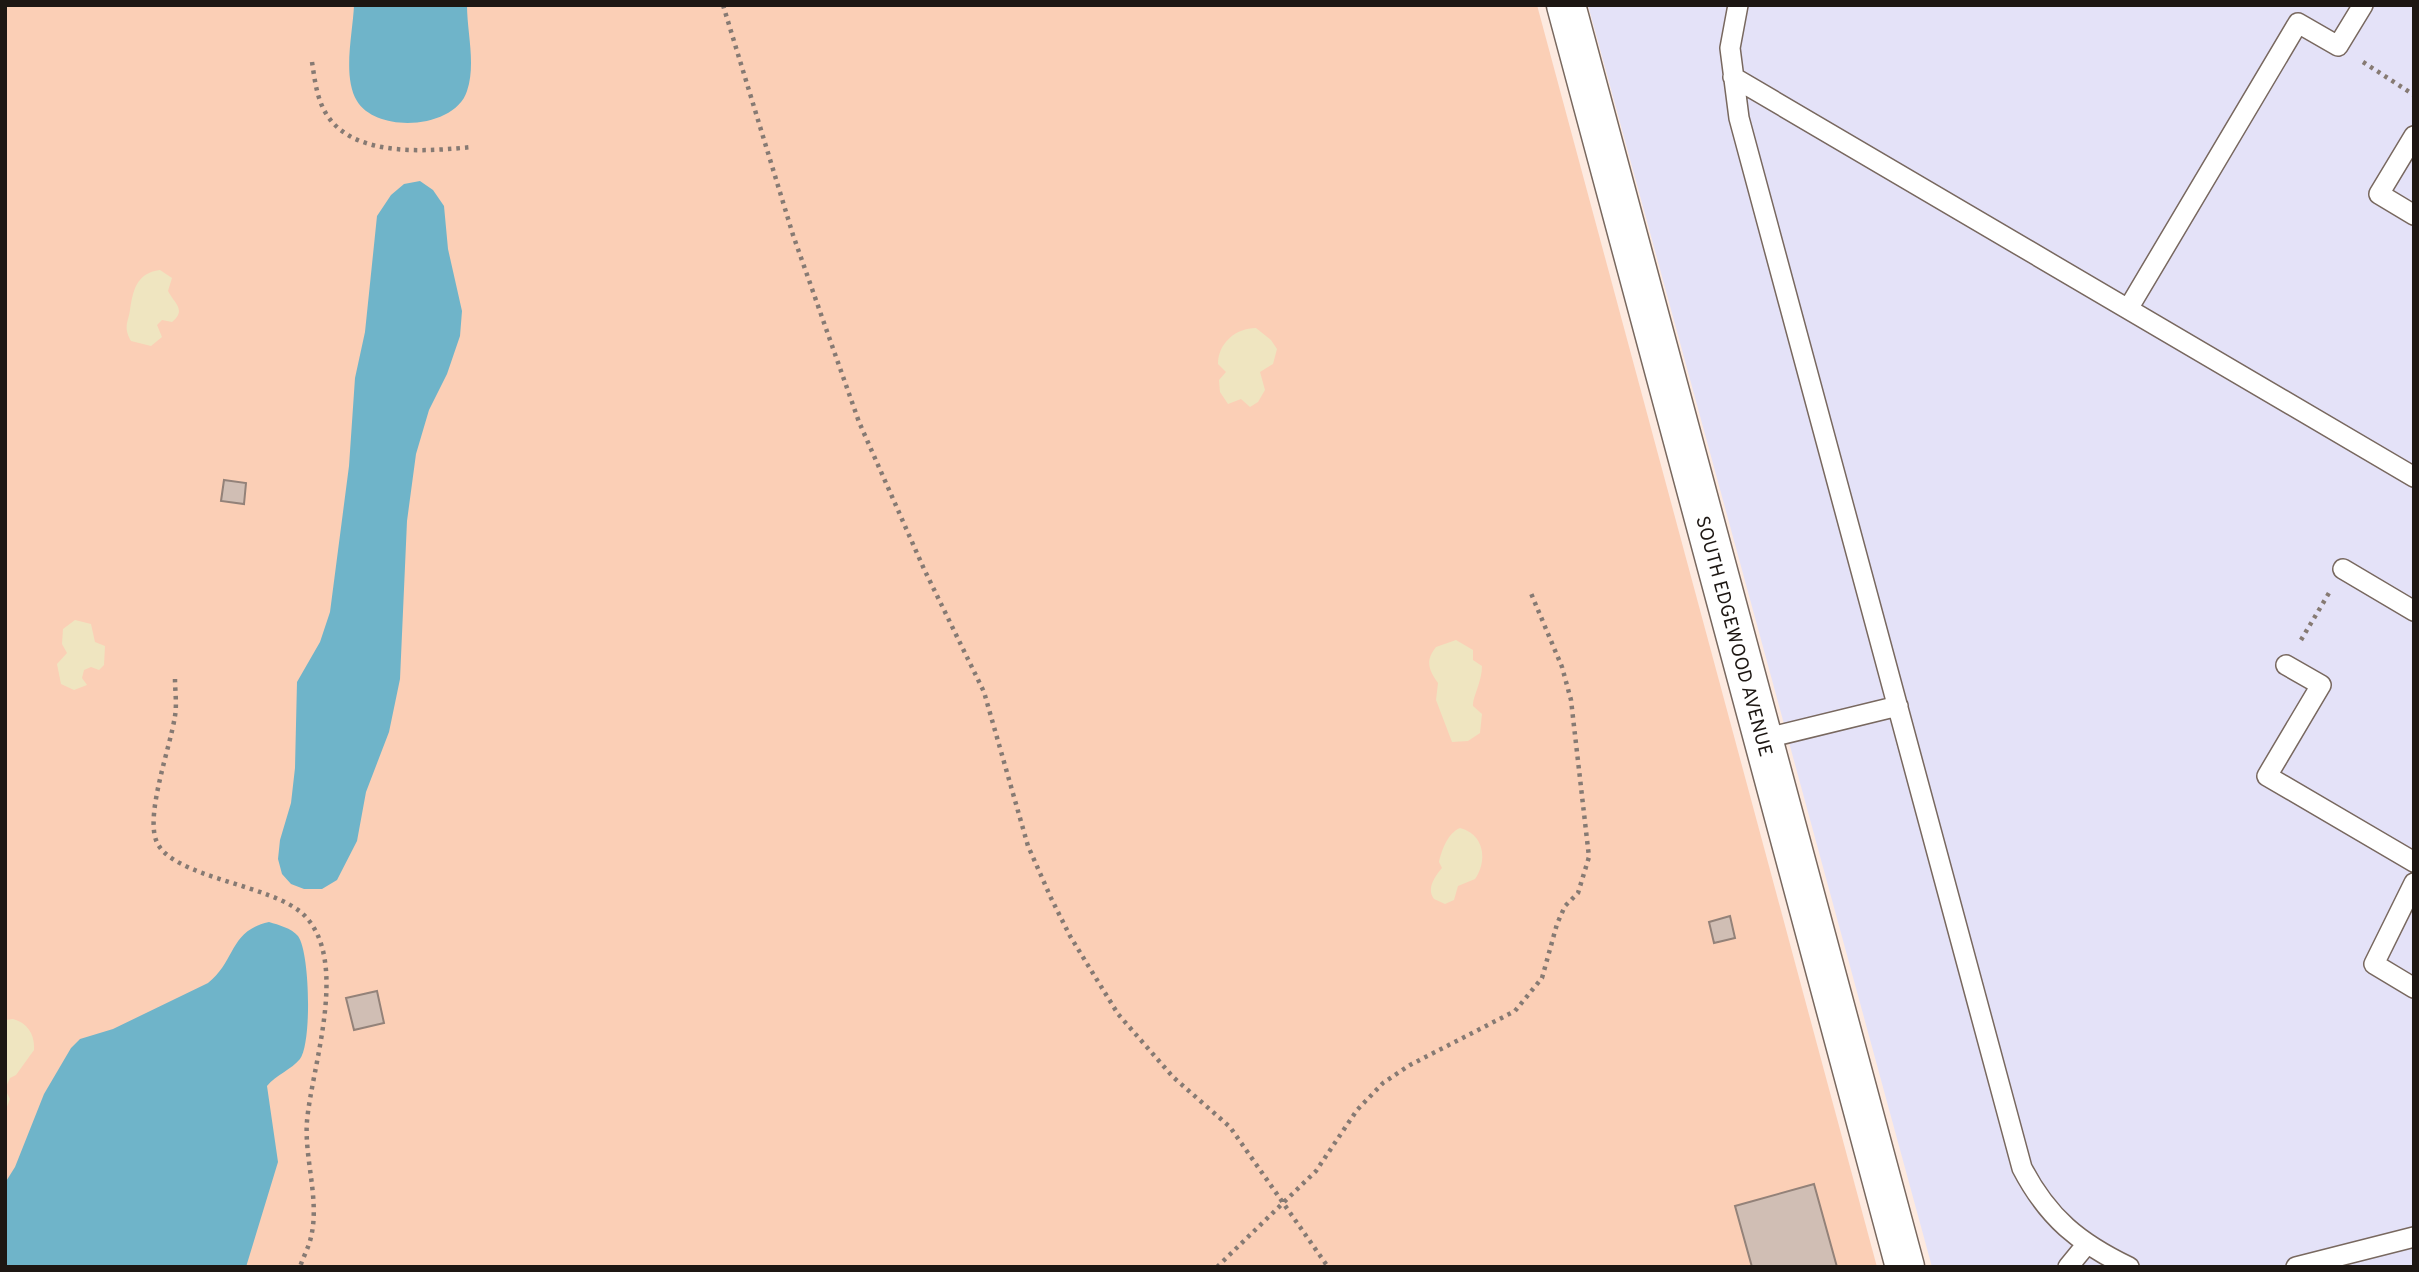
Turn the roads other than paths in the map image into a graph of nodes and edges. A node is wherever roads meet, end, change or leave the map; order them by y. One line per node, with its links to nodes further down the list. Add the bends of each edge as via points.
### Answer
1 (1566, 5): 13 (street, SOUTH EDGEWOOD AVENUE)
2 (1738, 5): 4 (lane, via 1730,48)
3 (2363, 5): 7 (lane, via 2338,46 2298,23)
4 (1733, 77): 7 (lane); 12 (lane, via 1739,118)
5 (2414, 136): 6 (lane, via 2379,194)
6 (2414, 215)
7 (2128, 309): 8 (lane)
8 (2414, 477)
9 (2343, 569): 10 (lane)
10 (2414, 611)
11 (2286, 665): 14 (lane, via 2321,685 2267,776)
12 (1898, 706): 13 (lane); 18 (lane, via 2022,1168 2037,1196)
13 (1763, 739): 19 (street, SOUTH EDGEWOOD AVENUE)
14 (2414, 862)
15 (2414, 883): 16 (lane, via 2374,964)
16 (2414, 988)
17 (2414, 1237): 22 (lane)
18 (2086, 1245): 20 (lane); 21 (lane)
19 (1905, 1267)
20 (2068, 1267)
21 (2129, 1267)
22 (2296, 1267)

